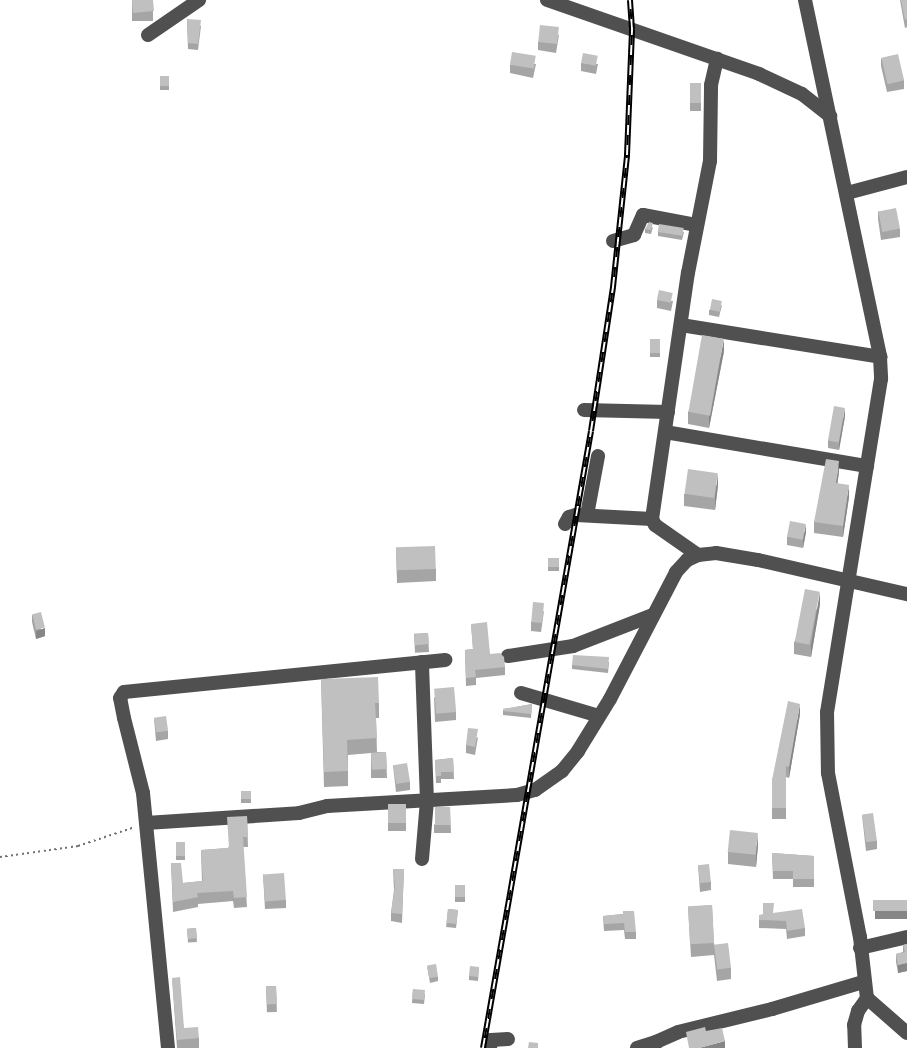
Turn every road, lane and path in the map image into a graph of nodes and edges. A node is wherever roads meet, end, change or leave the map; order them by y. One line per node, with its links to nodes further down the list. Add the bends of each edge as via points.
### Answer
1 (199, 0): 4 (street)
2 (547, 0): 5 (street)
3 (805, 0): 6 (street)
4 (148, 35)
5 (718, 59): 6 (street, via 802,94); 9 (street, via 711,85 712,148)
6 (830, 116): 8 (street)
7 (907, 177): 8 (street)
8 (847, 193): 12 (street)
9 (697, 225): 10 (street, via 643,215 635,235); 11 (street)
10 (614, 241)
11 (681, 325): 12 (street); 14 (street)
12 (880, 357): 17 (street, via 881,379)
13 (584, 410): 14 (street)
14 (668, 412): 15 (street)
15 (665, 432): 17 (street); 19 (street)
16 (598, 456): 18 (street)
17 (867, 466): 22 (street)
18 (587, 515): 19 (street); 20 (street, via 572,515)
19 (652, 519): 21 (street)
20 (565, 524)
21 (698, 555): 22 (street, via 758,560); 24 (street, via 676,572)
22 (848, 582): 23 (street); 35 (street, via 826,742)
23 (907, 594)
24 (653, 615): 25 (street, via 573,646); 29 (street)
25 (508, 656)
26 (445, 660): 27 (street)
27 (422, 662): 30 (street); 31 (street, via 124,692 120,698)
28 (521, 692): 29 (street)
29 (599, 716): 30 (street, via 562,771 535,790)
30 (427, 801): 31 (street); 33 (street)
31 (146, 823): 32 (path, via 78,846); 42 (street)
32 (0, 857)
33 (422, 859)
34 (907, 937): 35 (street)
35 (860, 948): 36 (street)
36 (863, 982): 37 (street); 40 (street, via 678,1032)
37 (867, 998): 38 (street); 44 (street, via 854,1025)
38 (907, 1033)
39 (508, 1039): 41 (street)
40 (655, 1045): 43 (street)
41 (487, 1046)
42 (168, 1048)
43 (637, 1048)
44 (855, 1048)

